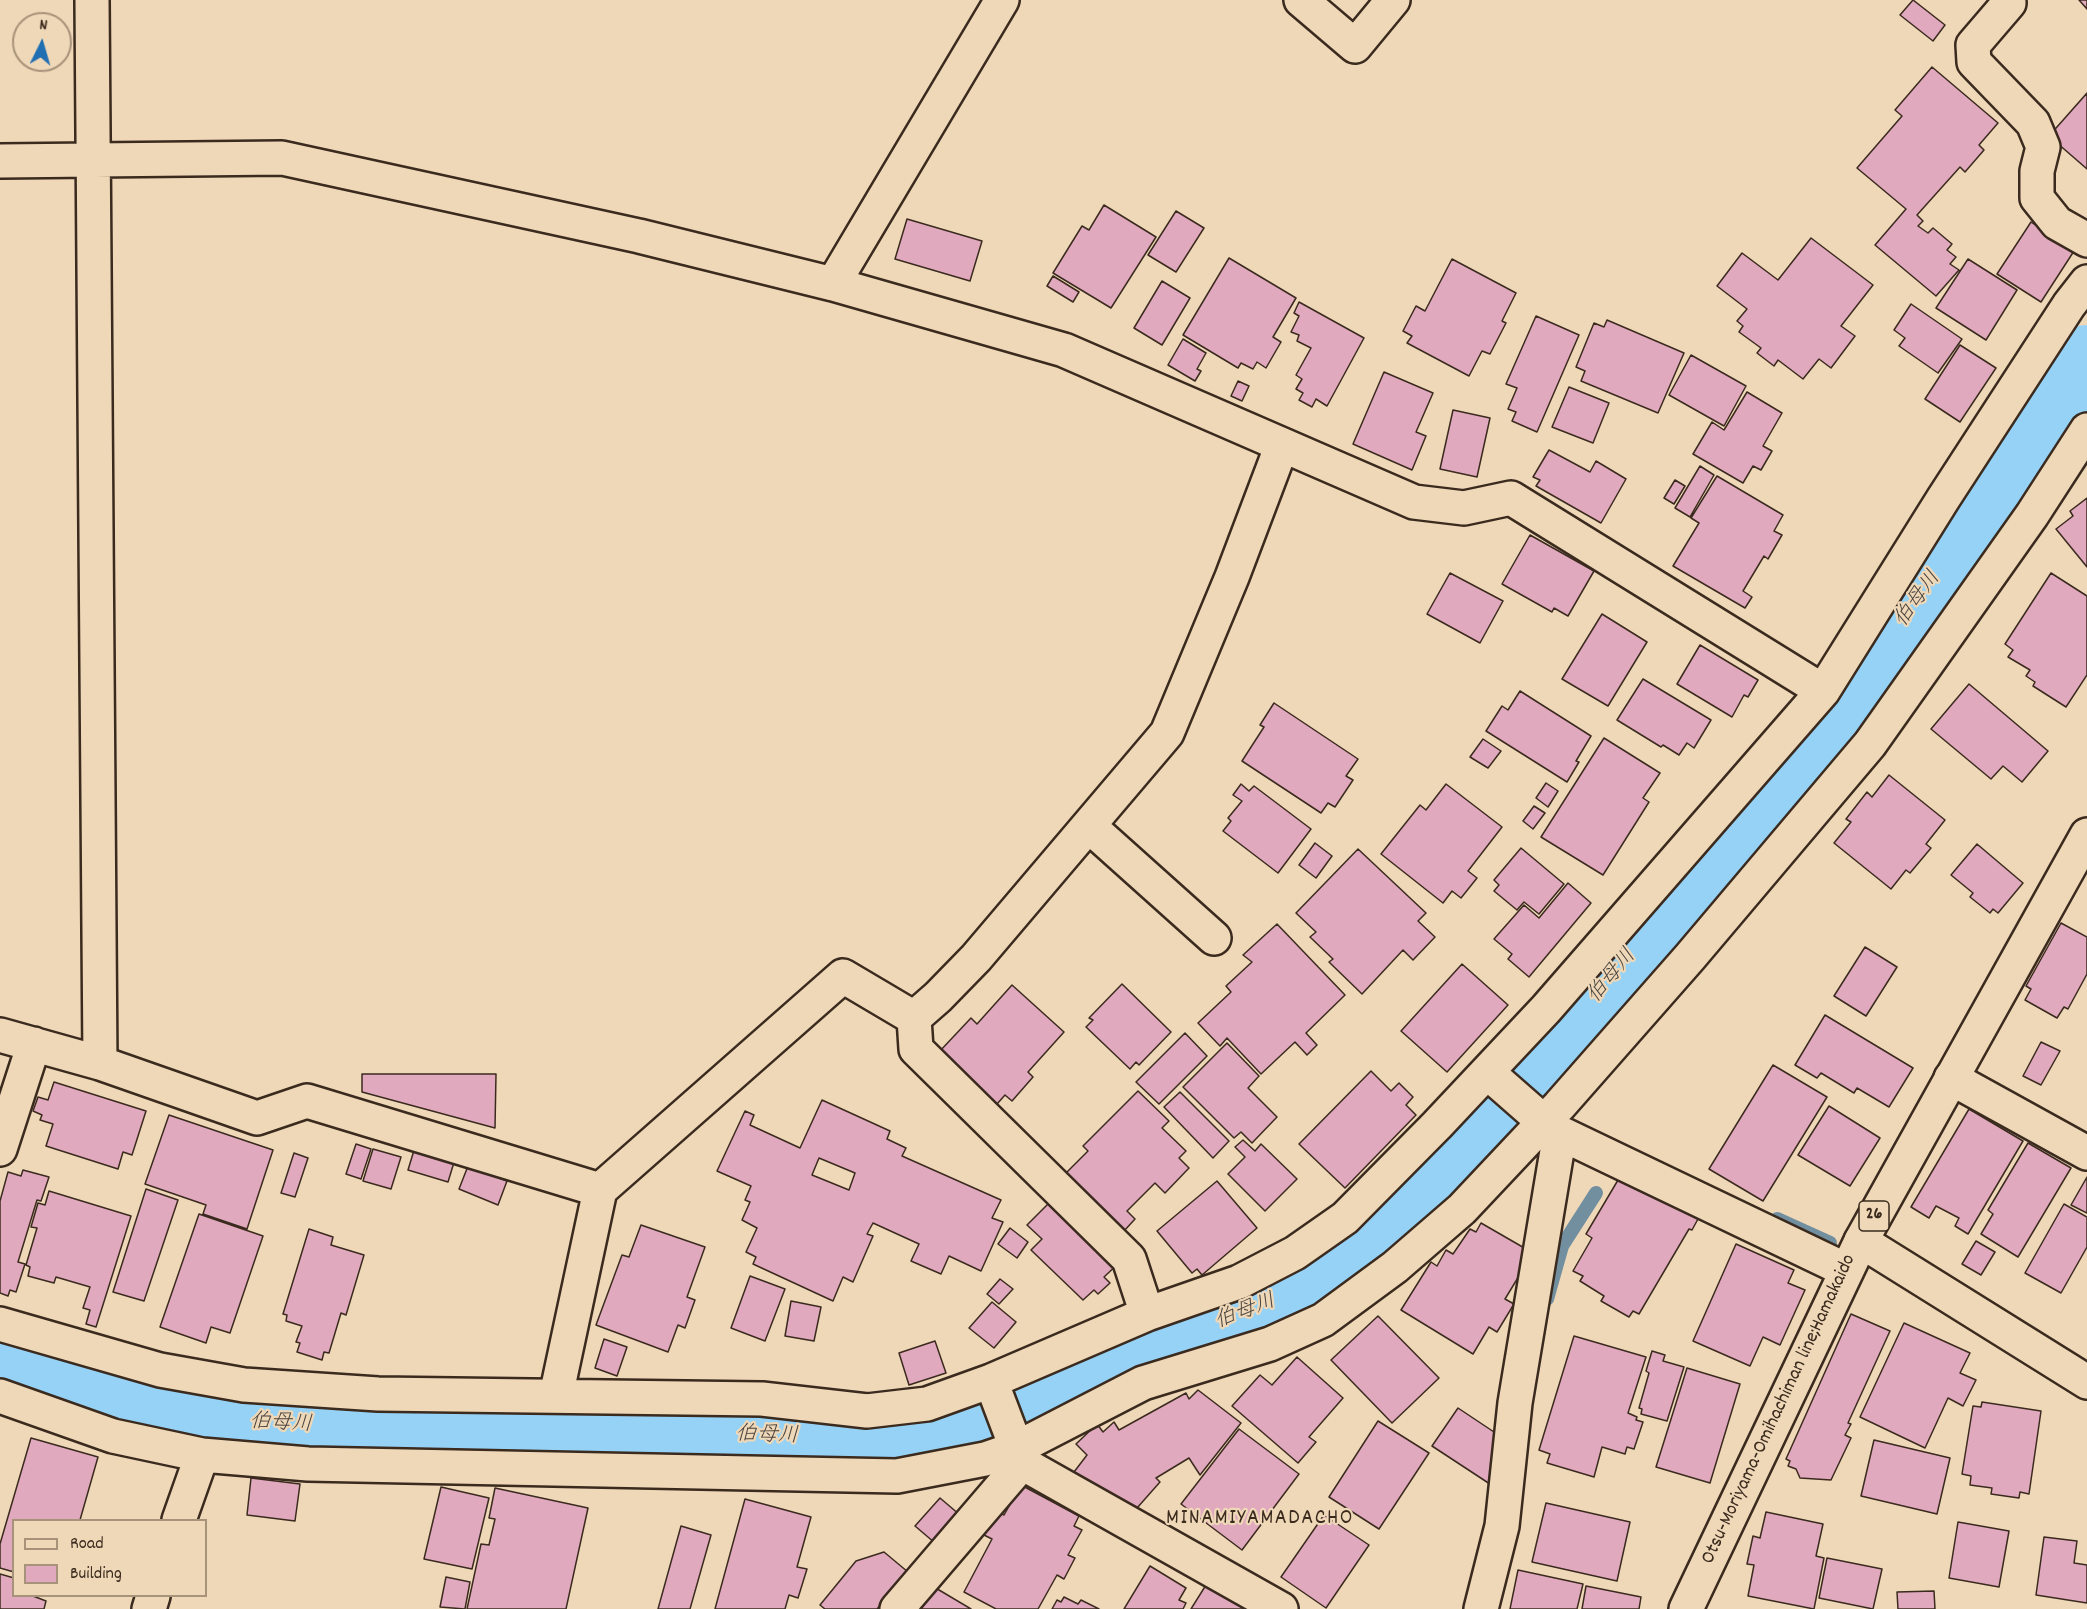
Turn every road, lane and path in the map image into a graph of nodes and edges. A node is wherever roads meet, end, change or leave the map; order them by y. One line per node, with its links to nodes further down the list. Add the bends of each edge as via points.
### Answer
1 (92, 0): 7 (street)
2 (1002, 0): 10 (street)
3 (1301, 0): 4 (street, via 1355,46)
4 (1393, 0)
5 (2009, 3): 8 (street, via 1973,45 1974,62 2033,123 2043,147 2037,171 2037,198 2056,223)
6 (0, 161): 7 (street)
7 (94, 161): 10 (street, via 282,158 639,236); 20 (street)
8 (2087, 240)
9 (2087, 282): 13 (street, via 1942,499)
10 (833, 284): 12 (street, via 1064,350)
11 (2087, 430): 23 (street, via 2032,515 1870,744)
12 (1282, 445): 13 (street, via 1414,502 1464,508 1511,498); 14 (street, via 1167,733)
13 (1823, 691): 21 (street)
14 (1089, 826): 16 (street); 17 (street, via 976,958)
15 (2087, 835): 22 (street, Otsu-Moriyama-Omihachiman line;Hamakaido / 26)
16 (1214, 938)
17 (914, 1018): 26 (street, via 843,976); 29 (street, via 916,1048 1129,1259)
18 (0, 1035): 19 (street)
19 (34, 1044): 20 (street); 24 (street)
20 (100, 1063): 26 (street, via 257,1118 307,1101)
21 (1487, 1072): 23 (street); 29 (street, via 1345,1218 1294,1253 1239,1282)
22 (1951, 1078): 25 (street); 27 (street, Otsu-Moriyama-Omihachiman line;Hamakaido / 26)
23 (1552, 1128): 28 (street); 36 (street, via 1395,1267 1323,1320 1270,1344 1143,1383); 40 (street, via 1502,1526)
24 (0, 1149)
25 (2087, 1153)
26 (600, 1190): 34 (street)
27 (1861, 1240): 28 (street, Otsu-Moriyama-Omihachiman line;Hamakaido / 26); 32 (street)
28 (1846, 1270): 41 (street, Otsu-Moriyama-Omihachiman line;Hamakaido / 26)
29 (1147, 1314): 31 (street)
30 (0, 1324): 34 (street, via 160,1370 244,1385 378,1394)
31 (991, 1382): 34 (street, via 927,1404 867,1411 762,1399); 36 (street)
32 (2087, 1382)
33 (0, 1396): 35 (street, via 113,1436)
34 (556, 1396)
35 (202, 1455): 36 (street, via 308,1464 897,1476); 37 (street)
36 (1019, 1455): 38 (street); 39 (street)
37 (180, 1519)
38 (897, 1609)
39 (1281, 1609)
40 (1481, 1609)
41 (1686, 1609)

